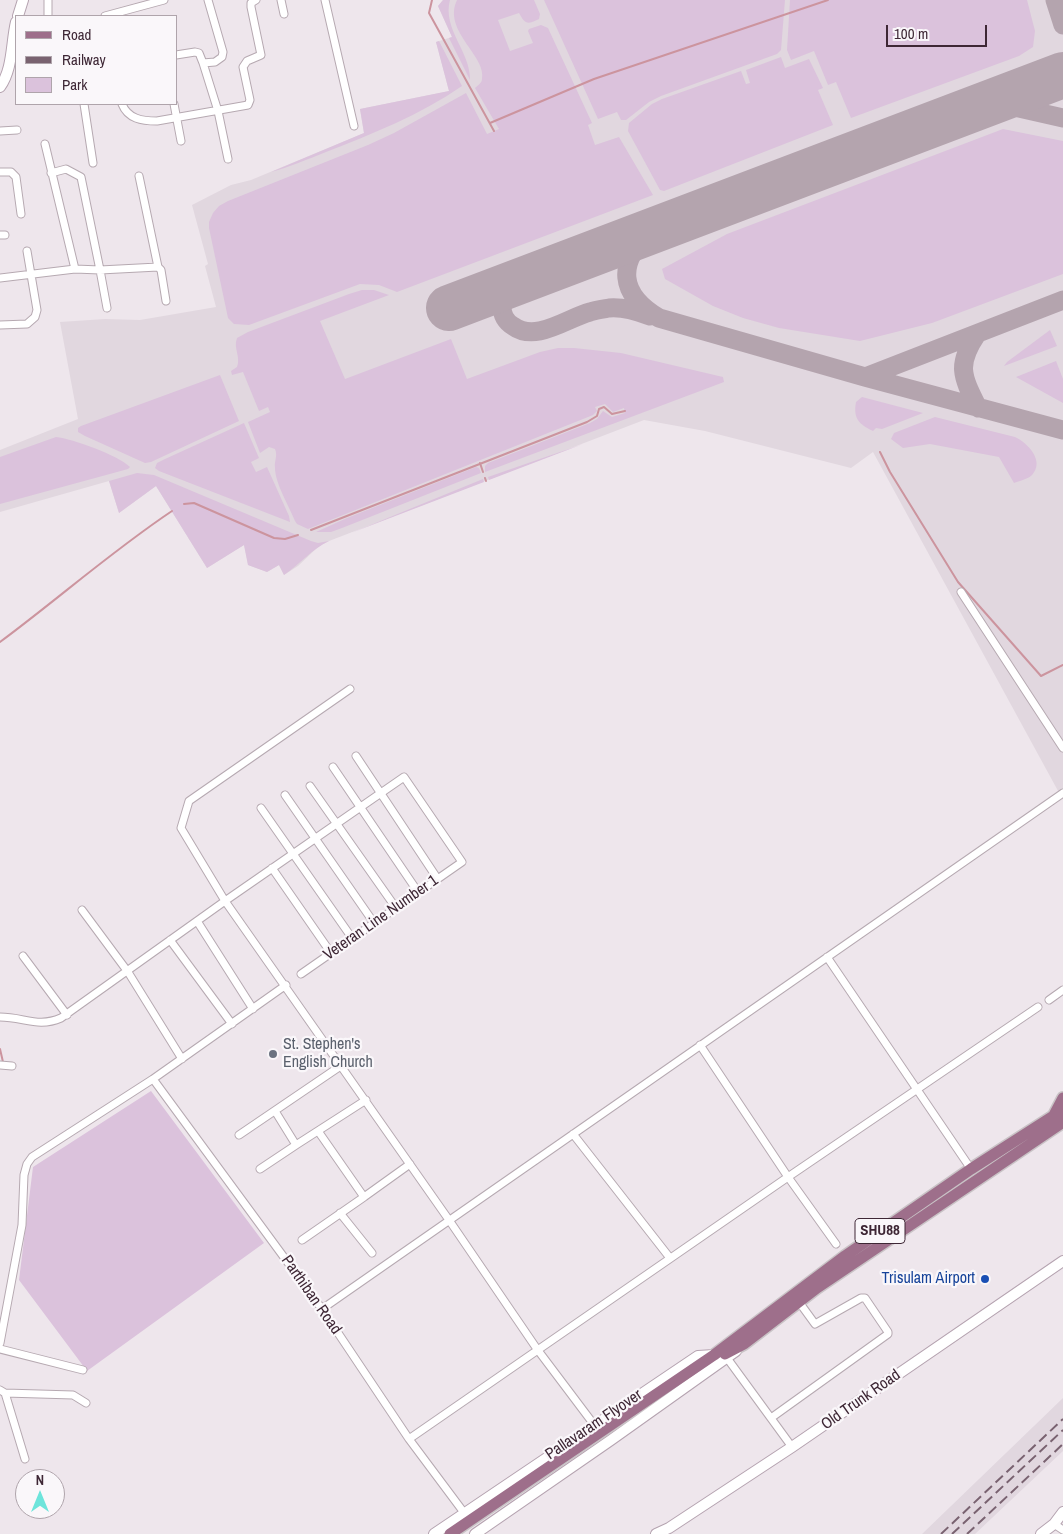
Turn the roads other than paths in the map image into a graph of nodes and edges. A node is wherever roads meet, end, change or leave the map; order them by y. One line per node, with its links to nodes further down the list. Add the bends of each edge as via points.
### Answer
1 (23, 0): 9 (street)
2 (48, 0): 10 (street)
3 (164, 0): 11 (street)
4 (208, 0): 14 (street, via 223,55 219,60)
5 (256, 0): 19 (street, via 251,7 261,55 243,66 250,103)
6 (281, 0): 8 (street)
7 (325, 0): 21 (street)
8 (284, 14)
9 (18, 15)
10 (48, 15)
11 (109, 15)
12 (15, 28): 15 (street, via 8,69)
13 (178, 55): 14 (street, via 199,53)
14 (203, 63): 19 (street)
15 (0, 87)
16 (84, 105): 27 (street)
17 (122, 105): 20 (street, via 127,114 144,121)
18 (174, 105): 20 (street)
19 (218, 111): 20 (street); 26 (street)
20 (177, 118): 24 (street)
21 (354, 126)
22 (17, 130): 23 (street)
23 (0, 131)
24 (181, 141)
25 (45, 144): 29 (street)
26 (228, 159)
27 (93, 163)
28 (0, 172): 31 (street, via 11,172 16,177)
29 (52, 173): 34 (street); 35 (street, via 66,169 81,177)
30 (139, 176): 33 (street)
31 (21, 214)
32 (27, 251): 36 (street)
33 (158, 267): 35 (street); 38 (street)
34 (75, 269): 35 (street); 36 (street)
35 (100, 270): 39 (street)
36 (31, 276): 37 (street); 40 (street, via 37,310 35,317 27,324)
37 (0, 278)
38 (166, 301)
39 (107, 308)
40 (0, 325)
41 (961, 592): 43 (street)
42 (350, 689): 58 (street, via 189,801 181,828)
43 (1063, 748)
44 (356, 756): 47 (street)
45 (332, 767): 51 (street)
46 (310, 786): 52 (street)
47 (381, 793): 51 (street); 56 (street); 56 (street, Veteran Line Number 1, via 404,777 462,862)
48 (1063, 793): 67 (street)
49 (285, 795): 53 (street)
50 (261, 808): 54 (street)
51 (359, 808): 52 (street); 57 (street)
52 (338, 824): 53 (street); 59 (street)
53 (315, 838): 54 (street); 62 (street)
54 (294, 854): 55 (street); 63 (street)
55 (272, 868): 58 (street); 65 (street)
56 (438, 878): 57 (street, Veteran Line Number 1)
57 (418, 892): 59 (street, Veteran Line Number 1)
58 (225, 901): 61 (street); 70 (street)
59 (396, 908): 62 (street, Veteran Line Number 1)
60 (82, 910): 68 (street)
61 (197, 921): 64 (street); 74 (street)
62 (374, 923): 63 (street, Veteran Line Number 1)
63 (352, 938): 65 (street, Veteran Line Number 1)
64 (170, 940): 68 (street); 77 (street)
65 (331, 953): 69 (street, Veteran Line Number 1)
66 (23, 956): 75 (street)
67 (827, 957): 78 (street); 84 (street)
68 (128, 972): 75 (street); 79 (street)
69 (301, 974)
70 (286, 985): 74 (street); 81 (street)
71 (1063, 990): 72 (street)
72 (1049, 1000)
73 (1038, 1007): 84 (street)
74 (253, 1009): 77 (street)
75 (67, 1015): 76 (street, via 47,1024)
76 (0, 1017)
77 (232, 1024): 79 (street)
78 (700, 1045): 90 (street); 96 (street)
79 (182, 1059): 83 (street)
80 (0, 1065): 82 (street)
81 (342, 1065): 86 (street); 87 (street)
82 (12, 1066)
83 (153, 1079): 106 (street, Parthiban Road); 107 (street, via 38,1152 27,1164 22,1225)
84 (916, 1089): 95 (street); 96 (street)
85 (1063, 1098): 88 (main road)
86 (366, 1100): 89 (street); 93 (street)
87 (275, 1111): 91 (street); 92 (street)
88 (1060, 1116): 95 (main road, SHU88); 105 (main road, SHU88)
89 (318, 1132): 92 (street); 97 (street)
90 (573, 1134): 99 (street); 103 (street)
91 (239, 1135)
92 (296, 1144): 94 (street)
93 (410, 1164): 97 (street); 99 (street)
94 (260, 1169)
95 (971, 1169): 111 (main road, SHU88, via 845,1256)
96 (788, 1177): 101 (street); 103 (street)
97 (364, 1197): 98 (street)
98 (340, 1214): 100 (street); 102 (street)
99 (449, 1220): 106 (street); 110 (street)
100 (302, 1240)
101 (836, 1244)
102 (372, 1253)
103 (670, 1258): 110 (street)
104 (1063, 1261): 120 (street, Old Trunk Road)
105 (799, 1302): 108 (main road, SHU88); 117 (street, via 815,1324 865,1298 888,1334)
106 (322, 1309): 119 (street, Parthiban Road)
107 (0, 1343)
108 (744, 1344): 112 (street); 113 (main road, Pallavaram Flyover / SHU88)
109 (0, 1348): 114 (street)
110 (537, 1349): 118 (street); 119 (street)
111 (714, 1355): 113 (main road, Pallavaram Flyover / SHU88); 118 (street, via 698,1356)
112 (727, 1358): 117 (street); 126 (street)
113 (703, 1366): 128 (main road, Pallavaram Flyover / SHU88); 129 (main road, Pallavaram Flyover / SHU88)
114 (83, 1370)
115 (3, 1392): 116 (street, via 73,1395); 121 (street)
116 (86, 1403)
117 (771, 1418): 120 (street)
118 (594, 1426): 123 (street)
119 (409, 1439): 123 (street, Parthiban Road)
120 (792, 1447): 125 (street, Old Trunk Road)
121 (24, 1459)
122 (1063, 1512): 124 (street)
123 (465, 1514): 127 (street)
124 (1059, 1527): 131 (street)
125 (669, 1532): 130 (street, Old Trunk Road)
126 (478, 1533)
127 (434, 1534)
128 (450, 1534)
129 (462, 1534)
130 (656, 1534)
131 (1041, 1534)

